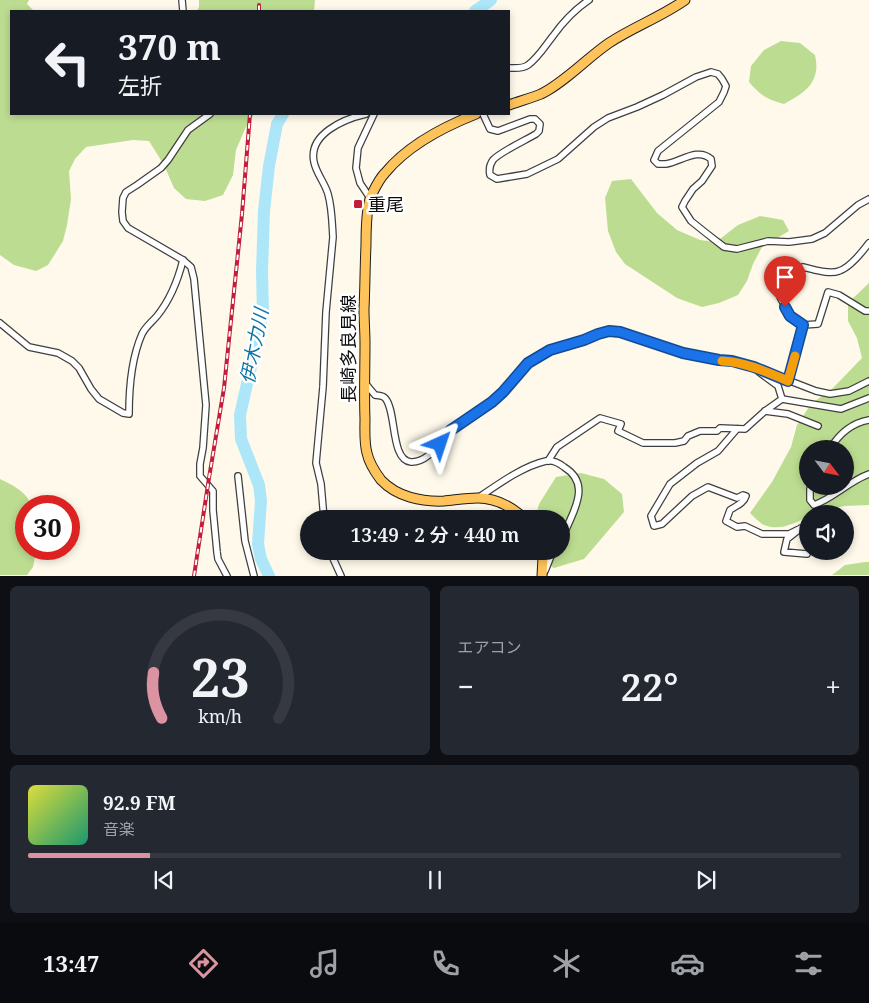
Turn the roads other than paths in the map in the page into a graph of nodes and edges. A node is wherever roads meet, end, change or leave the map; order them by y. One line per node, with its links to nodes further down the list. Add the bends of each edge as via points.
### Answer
1 (588, 0): 3 (street, via 566,19 527,66)
2 (685, 0): 4 (main road, via 610,43 542,93)
3 (510, 68)
4 (510, 104)
5 (209, 115): 13 (street, via 188,130 161,168 126,192 123,198 122,212 128,228)
6 (362, 115): 37 (street, via 322,134 313,154 314,164 328,192 333,237 316,462)
7 (374, 115): 10 (street, via 358,148 356,168 360,183)
8 (473, 115): 10 (main road, 長崎多良見線, via 440,130 399,158 384,174)
9 (483, 115): 11 (street, via 490,129 498,131 530,119 540,124 539,132 498,156 489,170 490,175 497,179 527,174 558,158 608,118 711,72 718,74 726,86 719,102 658,152 654,160 658,164 666,164 697,154 711,159 712,166 682,207 691,221 706,234 724,247 737,249 768,241 812,239 834,227)
10 (370, 198): 22 (main road, 長崎多良見線, via 366,233)
11 (869, 199)
12 (869, 243): 14 (street, via 839,271 825,272)
13 (183, 260): 17 (street, via 173,290 142,334 130,381 128,414 100,399 72,361 58,353 30,347); 46 (street, via 192,267 194,279 206,405 200,476 213,491 218,559)
14 (803, 267)
15 (780, 297): 18 (street, via 790,316)
16 (869, 311): 18 (street, via 865,312 839,295 828,292 818,324)
17 (0, 323)
18 (803, 325): 20 (street)
19 (754, 367): 20 (street); 22 (street, via 683,353 620,332 598,334 550,350 528,363 492,402 451,430 425,458 413,462 401,456 397,448 386,399 375,395); 24 (street, via 778,386)
20 (788, 381): 21 (street, via 830,394 849,391)
21 (869, 381)
22 (364, 382): 36 (main road, 長崎多良見線, via 367,453 382,481 409,497 442,501)
23 (869, 398): 24 (street, via 841,409)
24 (782, 399): 25 (street)
25 (765, 411): 27 (street, via 788,414); 28 (street, via 745,429)
26 (869, 420): 29 (street, via 855,424)
27 (818, 426)
28 (737, 429): 30 (street, via 700,432 675,443 643,443 618,431 621,424 600,418 557,447); 40 (street, via 718,451 670,484 651,516 654,526 662,524 692,496 708,487 737,498 746,496 742,503 730,510 726,522 762,534 788,534)
29 (836, 440)
30 (548, 461): 36 (street, via 512,475); 39 (street, via 567,469 579,486 576,507)
31 (869, 474): 33 (street)
32 (238, 476): 47 (street)
33 (854, 482)
34 (810, 495): 35 (street, via 814,505)
35 (834, 495)
36 (478, 498): 38 (main road, 長崎多良見線, via 494,500)
37 (323, 510)
38 (516, 510)
39 (570, 519)
40 (799, 529)
41 (799, 530): 42 (street, via 787,539 784,552)
42 (799, 553)
43 (334, 560): 48 (street)
44 (544, 560): 49 (main road)
45 (549, 560): 49 (street)
46 (227, 576)
47 (254, 576)
48 (341, 576)
49 (542, 576)

